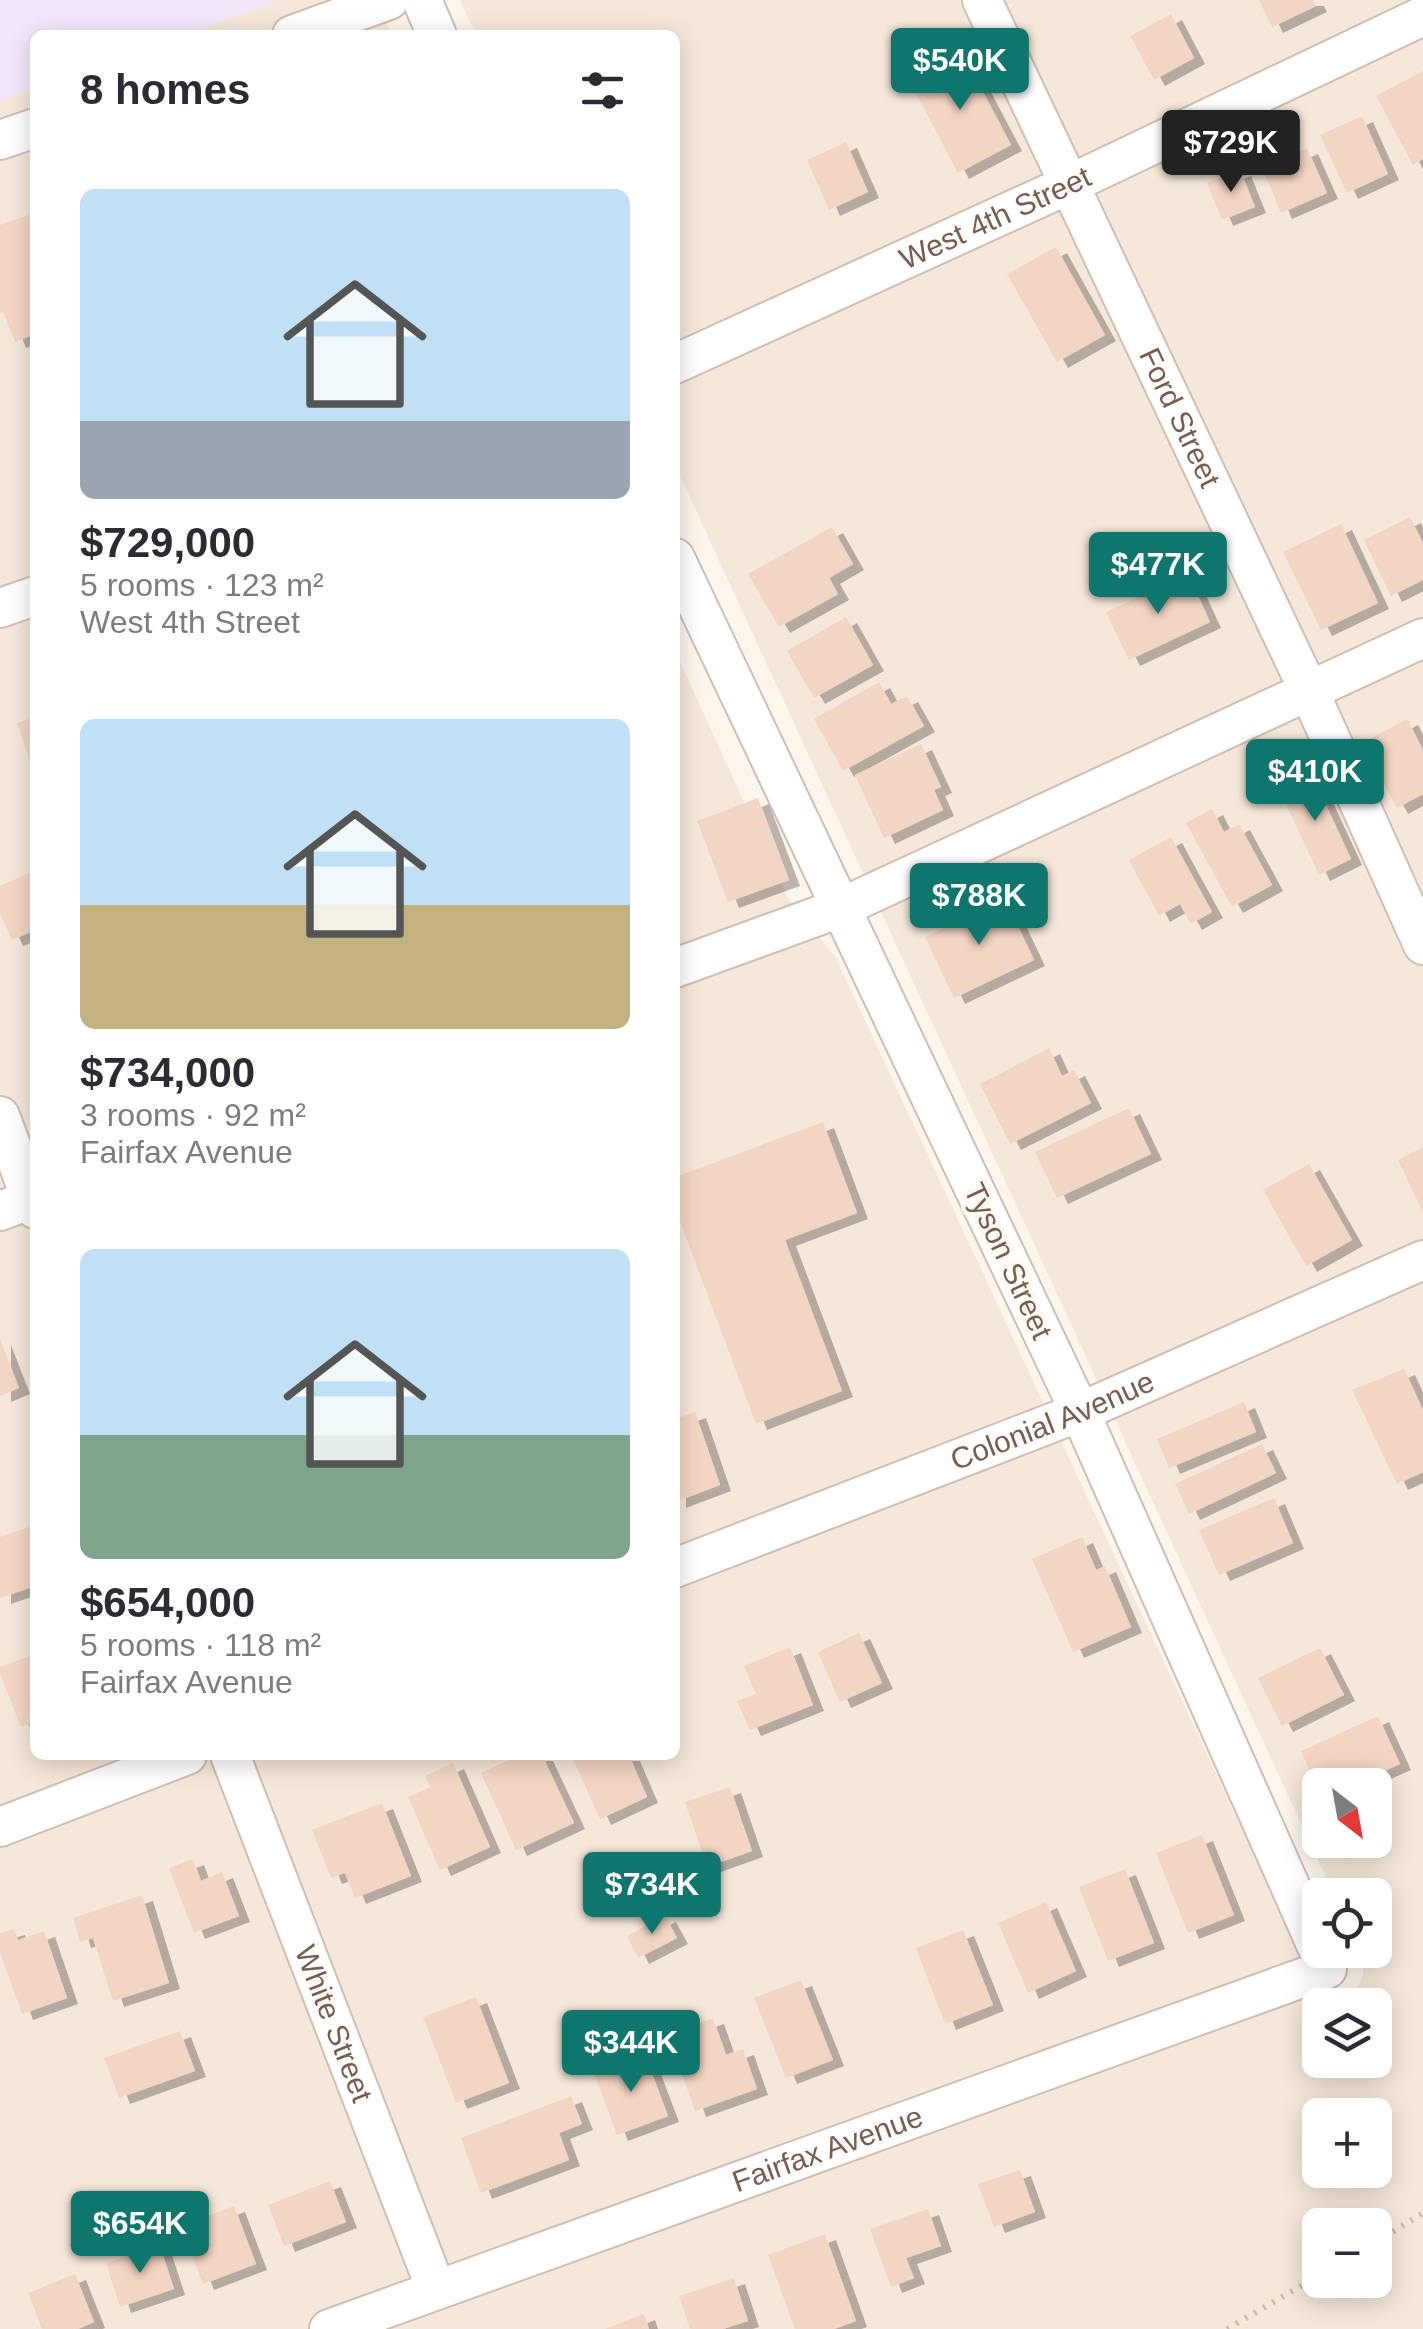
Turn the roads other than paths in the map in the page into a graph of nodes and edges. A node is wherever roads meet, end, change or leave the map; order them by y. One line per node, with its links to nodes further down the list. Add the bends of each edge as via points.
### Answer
1 (388, 0): 5 (street)
2 (422, 0): 6 (street)
3 (982, 0): 9 (street, Ford Street)
4 (1423, 16): 9 (street, West 4th Street)
5 (306, 30)
6 (436, 30)
7 (30, 130): 8 (street)
8 (0, 140)
9 (1070, 184): 10 (street, West 4th Street); 15 (street, Ford Street)
10 (680, 362)
11 (680, 569): 16 (street, Tyson Street)
12 (30, 598): 13 (street)
13 (0, 608)
14 (1423, 638): 15 (street)
15 (1308, 690): 16 (street); 17 (street, Ford Street)
16 (840, 908): 18 (street); 22 (street, Tyson Street)
17 (1423, 945)
18 (680, 966)
19 (0, 1116): 20 (street)
20 (25, 1204)
21 (1423, 1260): 22 (street, Colonial Avenue)
22 (1080, 1412): 23 (street, Colonial Avenue); 27 (street, Tyson Street)
23 (680, 1566)
24 (175, 1760): 26 (street)
25 (232, 1760): 28 (street, White Street)
26 (0, 1827)
27 (1327, 1969): 28 (street, Fairfax Avenue)
28 (436, 2289): 29 (street, Fairfax Avenue)
29 (329, 2329)

